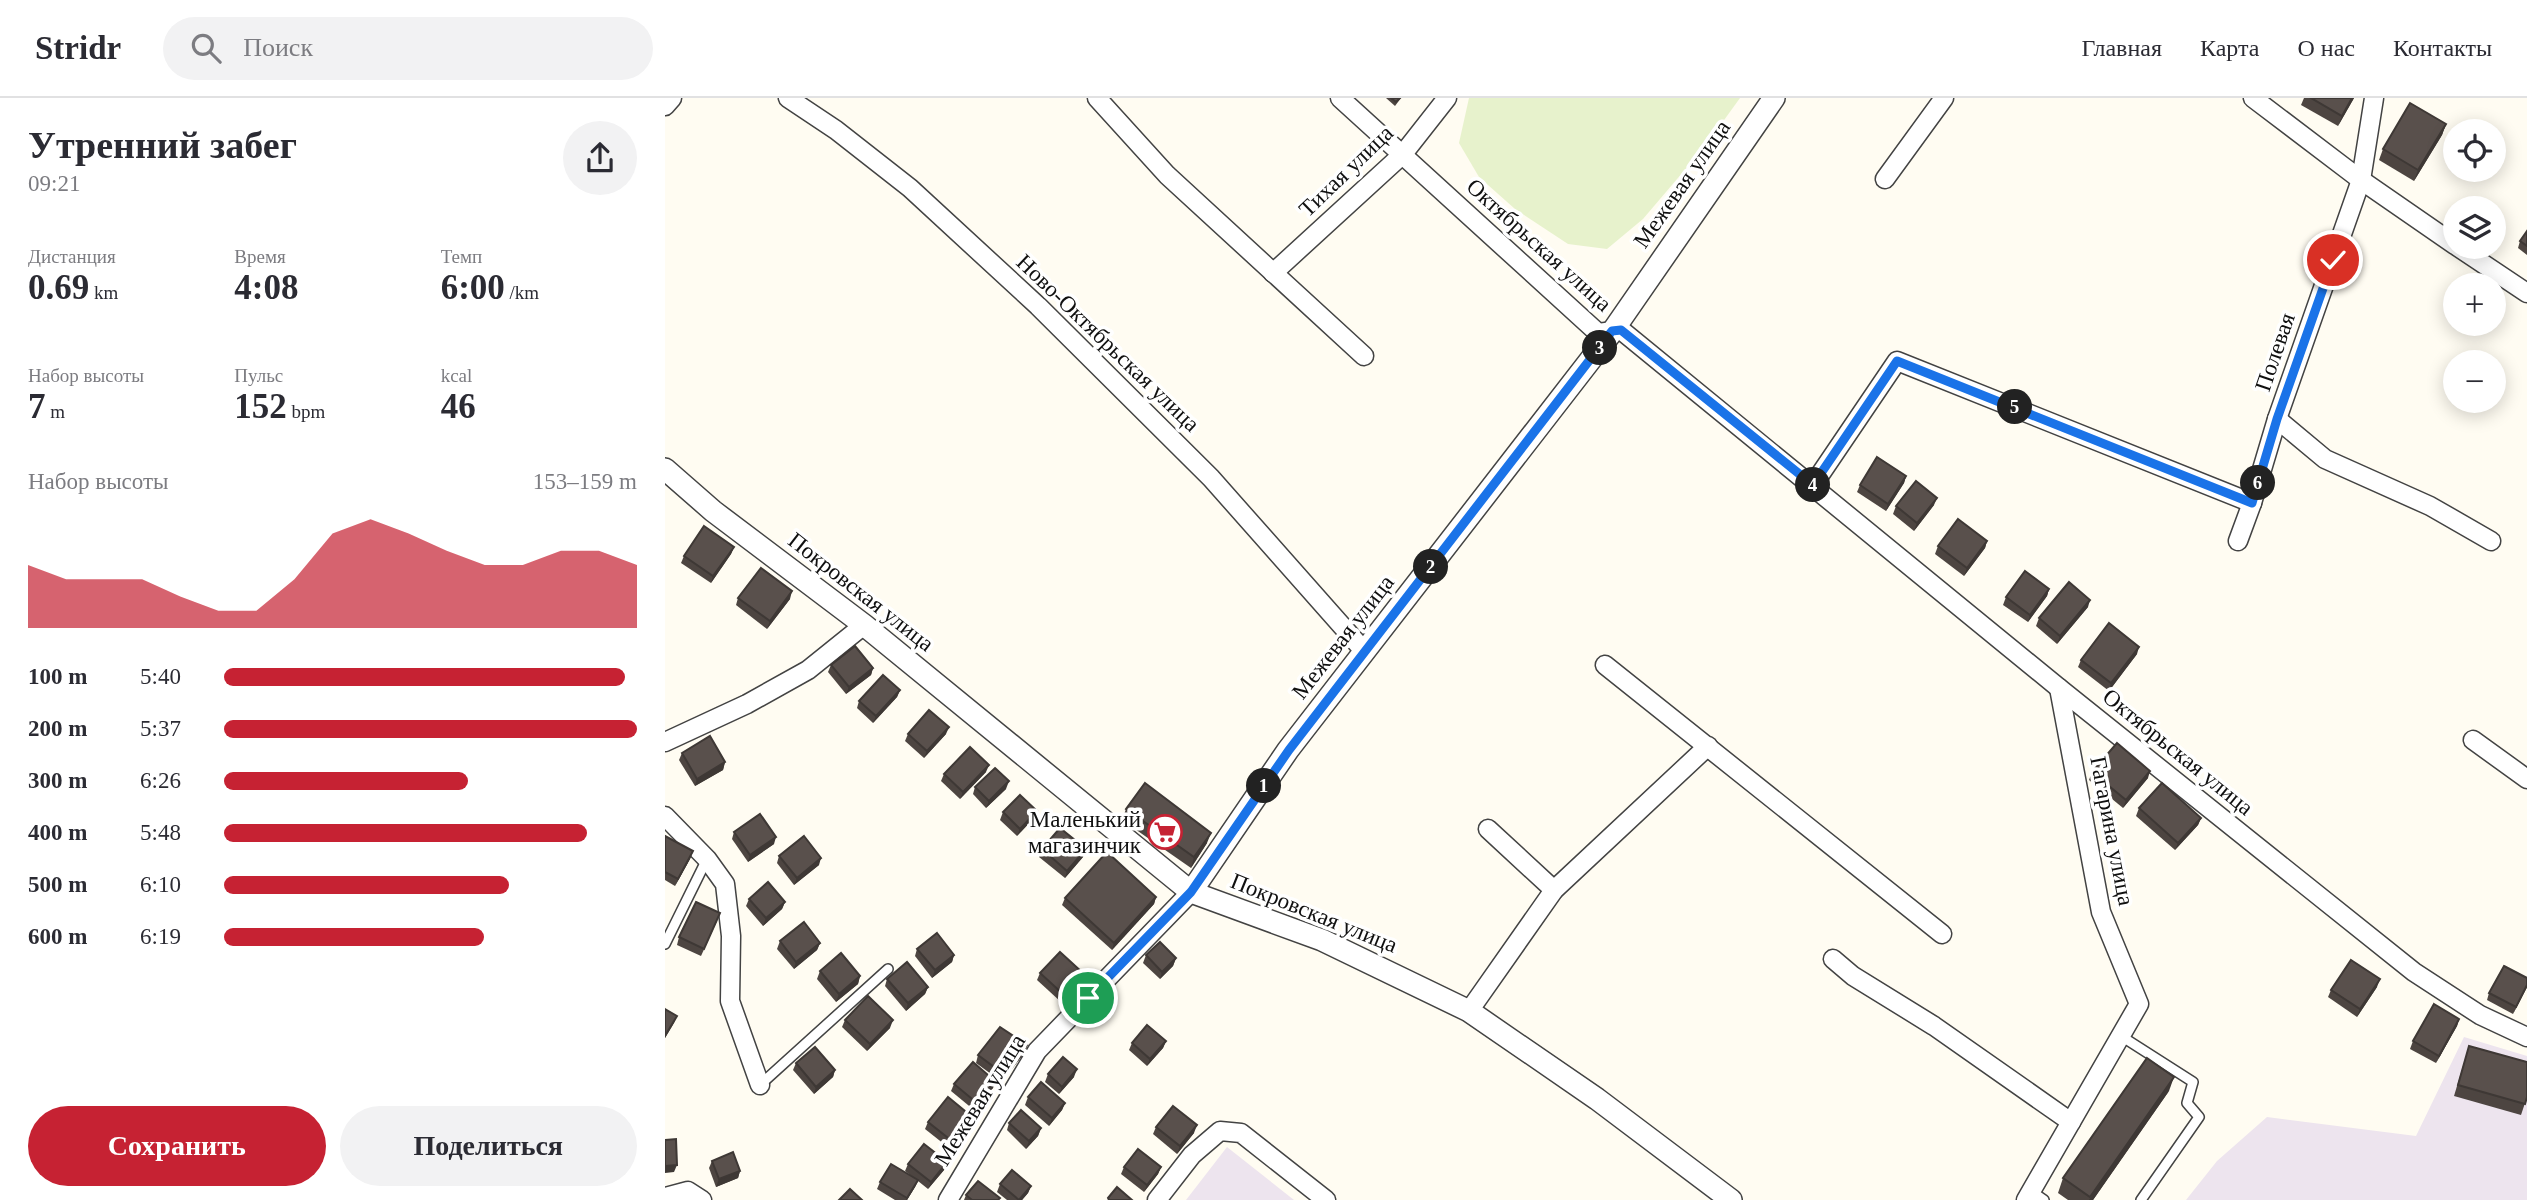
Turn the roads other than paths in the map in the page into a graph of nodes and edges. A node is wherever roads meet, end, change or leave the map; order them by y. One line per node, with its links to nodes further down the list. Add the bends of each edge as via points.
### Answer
1 (672, 98): 10 (street)
2 (788, 98): 27 (street, Ново-Октябрьская улица, via 910,188 1038,306 1211,478)
3 (1097, 98): 16 (street, via 1167,175)
4 (1340, 98): 11 (street, Октябрьская улица)
5 (1447, 98): 11 (street, Тихая улица)
6 (1774, 98): 18 (street, Межевая улица)
7 (1944, 98): 12 (street)
8 (2253, 98): 13 (street)
9 (2374, 98): 13 (street, Полевая)
10 (665, 106)
11 (1403, 154): 16 (street, Тихая улица); 18 (street, Октябрьская улица, via 1598,333)
12 (1885, 179)
13 (2361, 180): 14 (street); 20 (street, Полевая)
14 (2443, 236)
15 (2476, 259): 17 (street)
16 (1273, 274): 19 (street)
17 (2527, 293)
18 (1612, 331): 22 (street, Октябрьская улица, via 1621,330); 27 (street, Межевая улица)
19 (1364, 356)
20 (2277, 419): 23 (street, Полевая); 25 (street, Полевая, via 2325,459 2430,506)
21 (665, 469): 26 (street, Покровская улица)
22 (1813, 485): 23 (street, via 1897,361); 29 (street, Октябрьская улица)
23 (2252, 503): 24 (street, Полевая)
24 (2238, 541)
25 (2491, 541)
26 (864, 625): 31 (street, via 808,670); 38 (street, Покровская улица)
27 (1365, 652): 38 (street, Межевая улица, via 1289,750)
28 (1605, 665): 32 (street)
29 (2059, 688): 44 (street, Гагарина улица, via 2101,912 2139,1004); 45 (street, Октябрьская улица, via 2414,972 2480,1015)
30 (2473, 740): 33 (street)
31 (665, 742)
32 (1707, 746): 37 (street); 39 (street)
33 (2527, 779)
34 (665, 816): 36 (street)
35 (1487, 829): 37 (street)
36 (707, 859): 40 (lane); 46 (street, via 725,884 731,936 730,1001)
37 (1554, 890): 43 (street)
38 (1191, 892): 43 (street, Покровская улица, via 1322,940); 51 (street, Межевая улица, via 1037,1051)
39 (1942, 934)
40 (665, 944)
41 (1833, 959): 47 (street)
42 (888, 969): 46 (lane)
43 (1469, 1011): 54 (street, Покровская улица, via 1597,1099)
44 (2120, 1035): 47 (street, Гагарина улица); 55 (lane, via 2193,1082 2187,1103 2199,1117)
45 (2527, 1037)
46 (760, 1085)
47 (2071, 1122): 49 (street, Гагарина улица)
48 (665, 1197): 50 (street, via 688,1191)
49 (2034, 1197)
50 (702, 1200)
51 (948, 1200)
52 (1157, 1200): 53 (street, via 1192,1155 1220,1131 1241,1133)
53 (1327, 1200)
54 (1731, 1200)
55 (2141, 1200)

